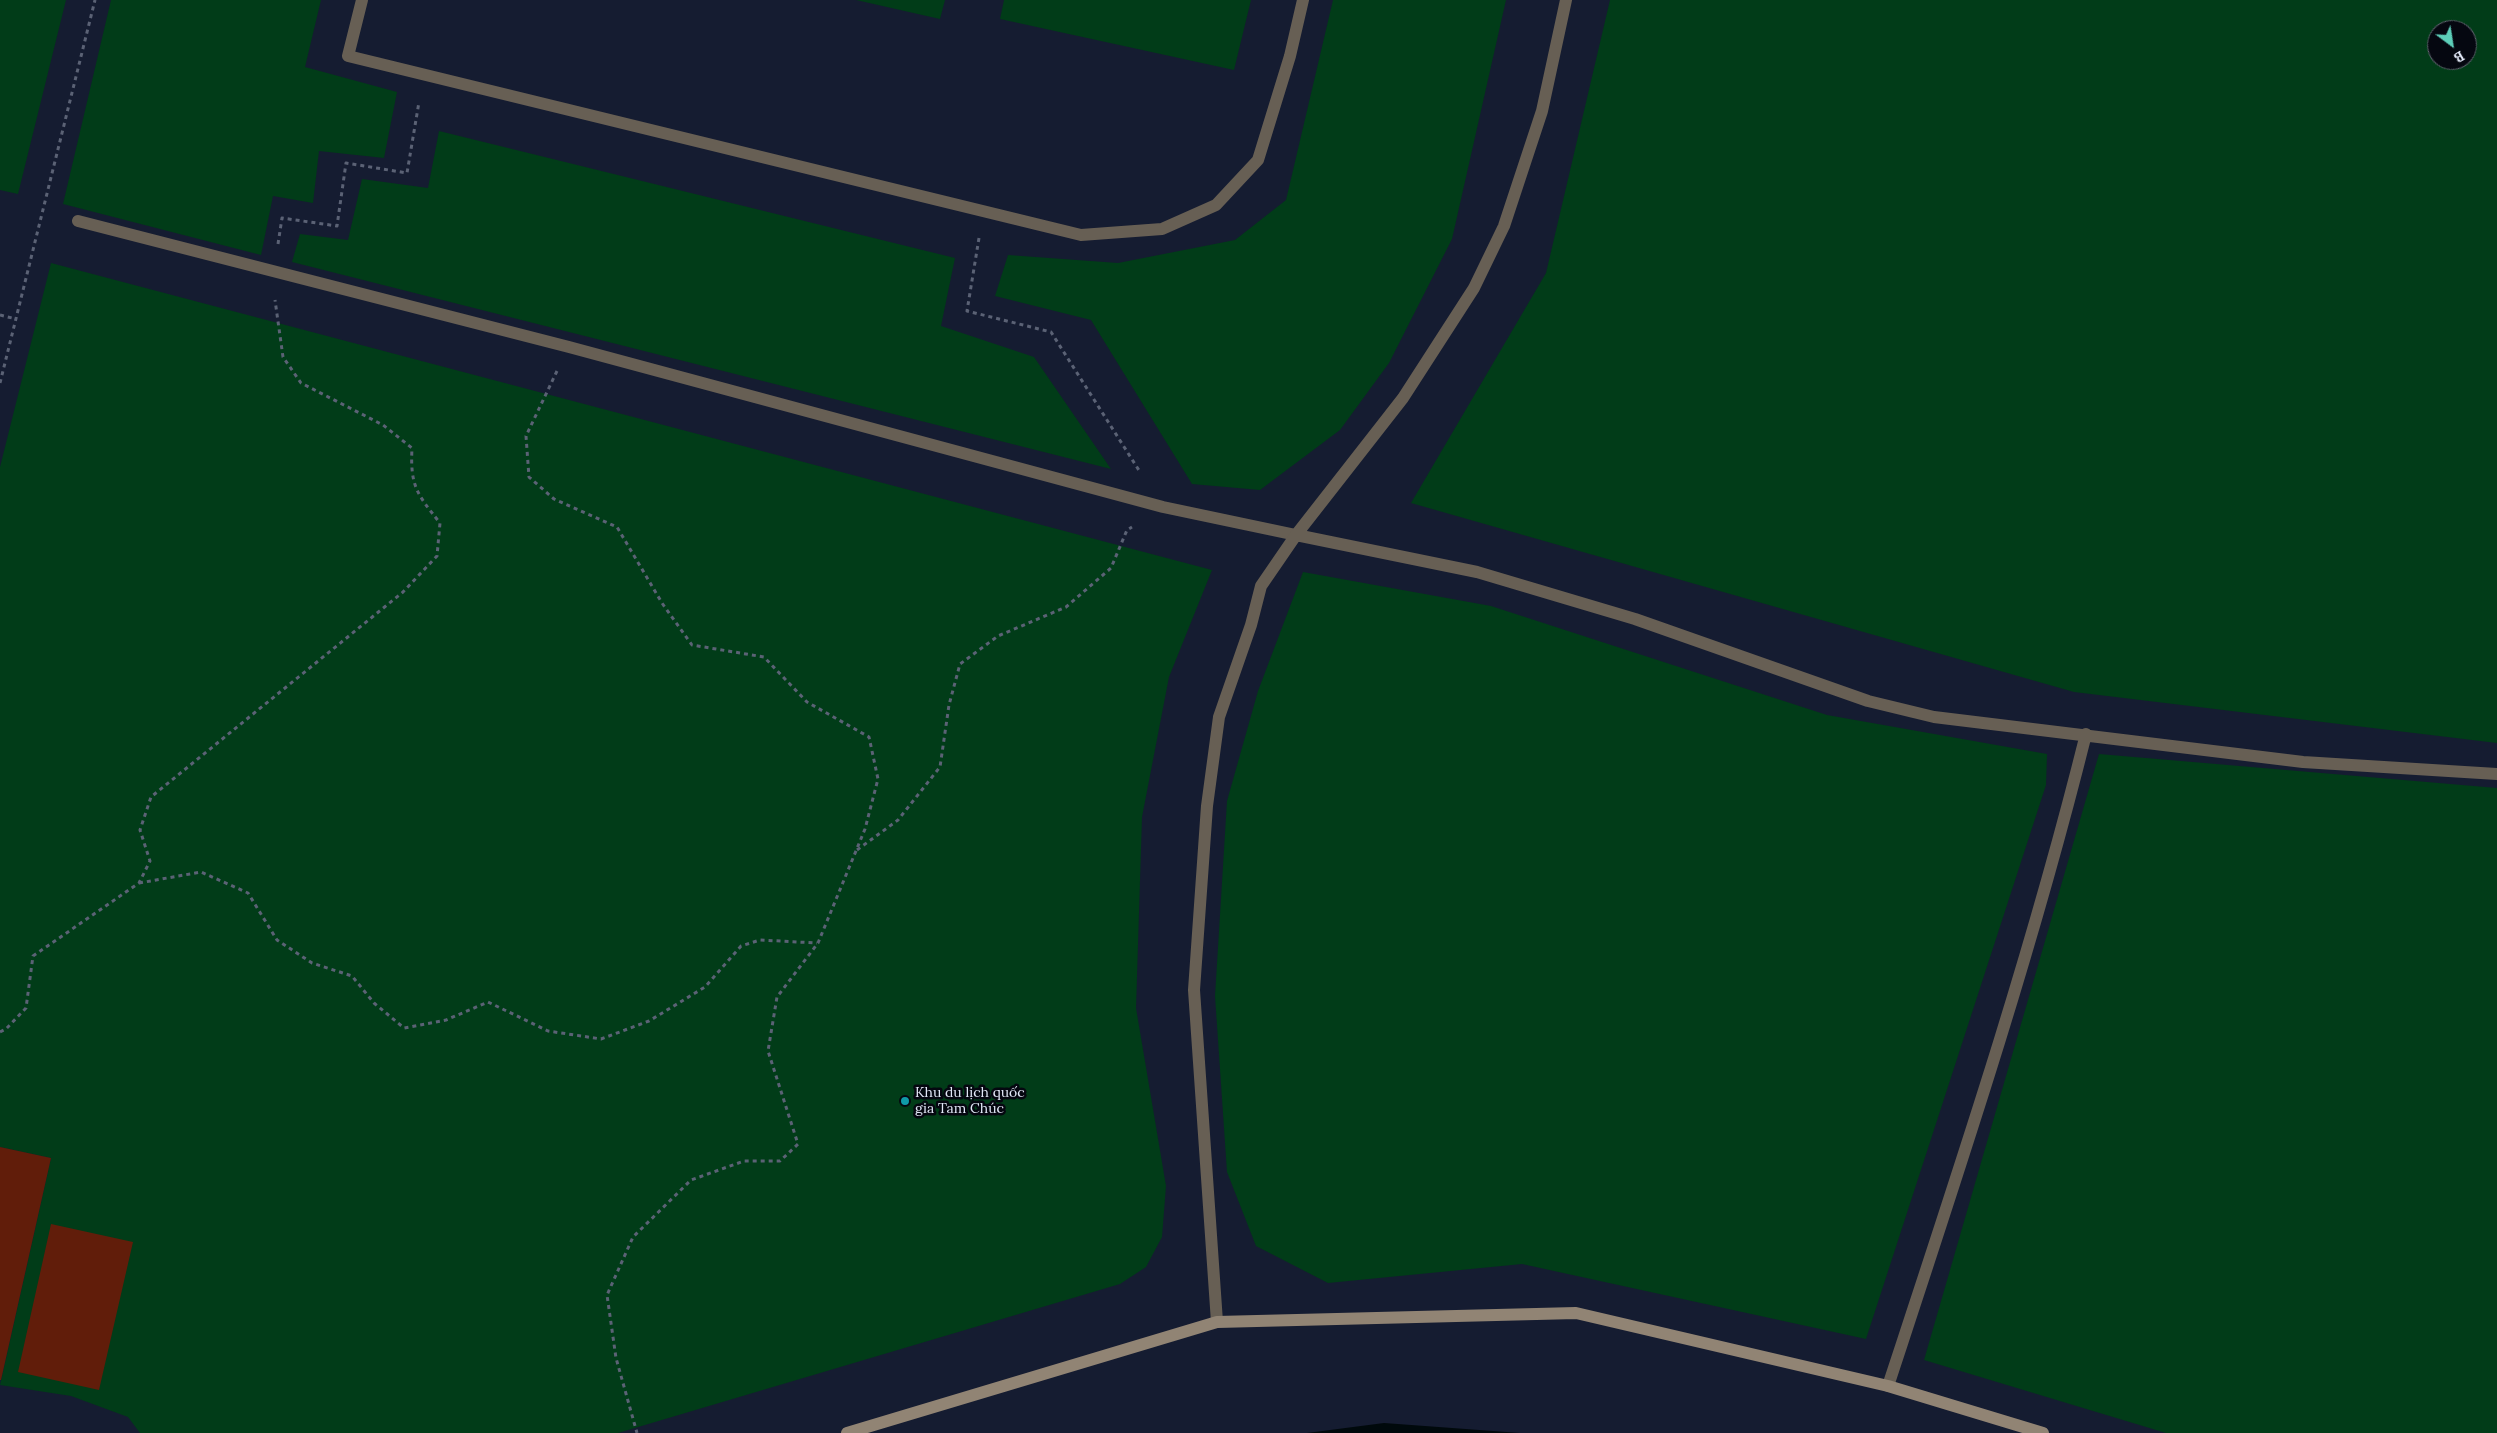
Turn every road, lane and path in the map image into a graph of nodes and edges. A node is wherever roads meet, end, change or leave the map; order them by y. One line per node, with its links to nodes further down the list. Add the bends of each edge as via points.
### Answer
1 (95, 0): 10 (path)
2 (362, 0): 5 (street, via 348,56)
3 (1303, 0): 6 (street, via 1290,56 1258,160 1216,205 1162,229 1081,235)
4 (1566, 0): 14 (street, via 1542,111 1504,226 1474,288 1403,398)
5 (423, 75): 6 (street); 8 (path, via 408,173 346,163 336,226 282,218)
6 (984, 212): 13 (path, via 967,311 1052,332)
7 (78, 221): 8 (street)
8 (274, 271): 11 (street); 18 (path, via 283,357 301,383 383,425 412,448 411,471 418,496 440,523 437,556 403,592 151,797 140,830 150,861)
9 (0, 315): 10 (path)
10 (16, 319): 12 (path)
11 (569, 347): 13 (street); 17 (path, via 526,436 529,477 554,500 617,527 692,645 764,657 806,702 869,737 878,780)
12 (0, 383)
13 (1162, 508): 14 (street); 17 (path, via 1127,530 1111,568 1066,607 998,636 960,664 949,705 940,767 898,820)
14 (1296, 535): 15 (street, via 1477,572 1635,619 1868,701 1934,717); 21 (street, via 1261,586 1219,716 1207,806 1194,990)
15 (2086, 734): 16 (street, via 2302,762); 22 (street, via 1984,1095)
16 (2497, 774)
17 (857, 850): 19 (path)
18 (139, 883): 19 (path, via 201,872 248,893 277,940 312,963 352,976 374,1003 404,1028 446,1020 488,1002 548,1031 601,1039 649,1022 705,987 741,946 760,940); 20 (path, via 33,956 26,1008)
19 (818, 943): 23 (path, via 777,997 768,1052 798,1144 780,1161 744,1162 691,1180 633,1237 607,1295 616,1358)
20 (0, 1032)
21 (1218, 1322): 22 (street, via 1576,1313); 24 (street)
22 (1888, 1386): 25 (street)
23 (637, 1433)
24 (847, 1433)
25 (2043, 1433)

